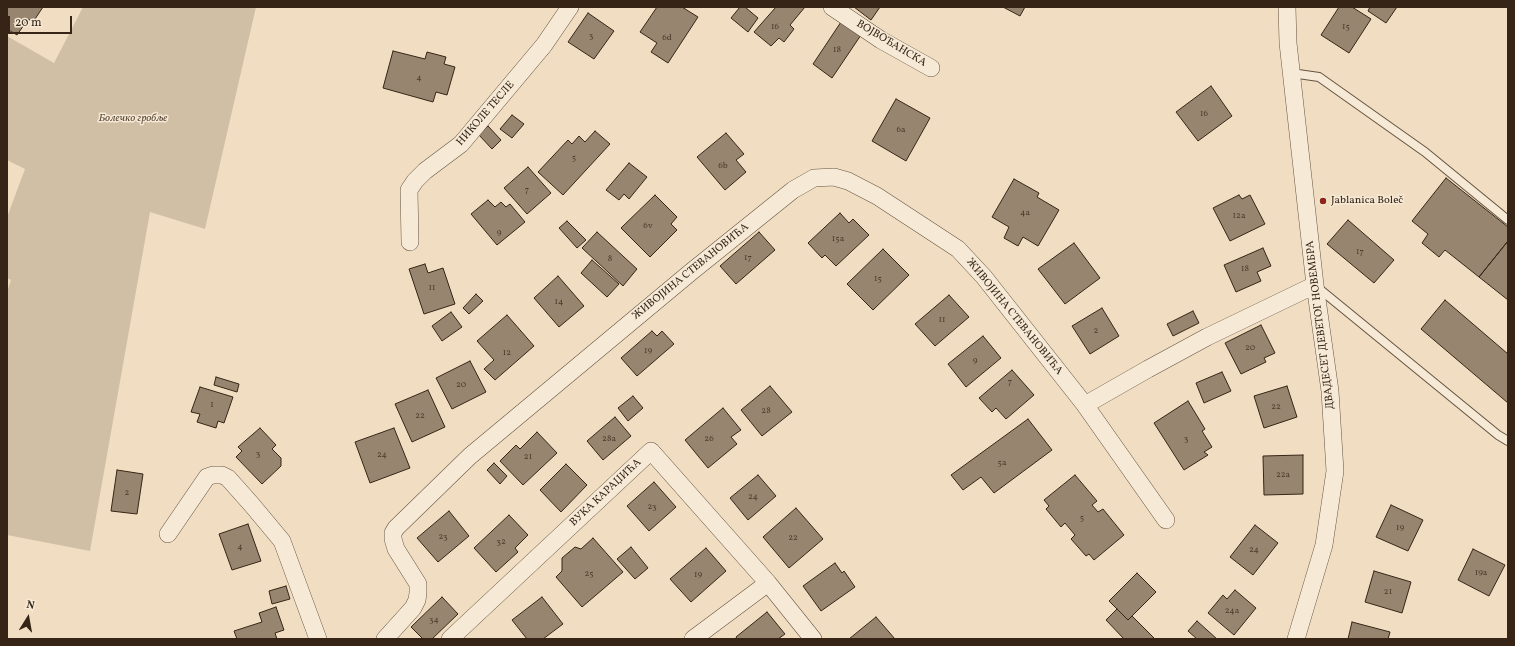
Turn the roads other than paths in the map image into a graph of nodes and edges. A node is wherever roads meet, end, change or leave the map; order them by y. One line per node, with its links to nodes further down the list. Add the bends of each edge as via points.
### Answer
1 (570, 7): 7 (street, НИКОЛЕ ТЕСЛЕ, via 544,45 461,144 415,181 409,190)
2 (832, 7): 4 (street, ВОЈВОЂАНСКА, via 881,40)
3 (1287, 7): 5 (street, ДВАДЕСЕТ ДЕВЕТОГ НОВЕМБРА)
4 (931, 68)
5 (1291, 73): 6 (lane, via 1319,77 1425,152); 8 (street, ДВАДЕСЕТ ДЕВЕТОГ НОВЕМБРА)
6 (1508, 220)
7 (410, 242)
8 (1315, 285): 9 (street, via 1208,337); 10 (lane); 19 (street, ДВАДЕСЕТ ДЕВЕТОГ НОВЕМБРА, via 1330,391 1335,471 1324,544)
9 (1085, 405): 11 (street, ЖИВОЈИНА СТЕВАНОВИЋА); 15 (street, ЖИВОЈИНА СТЕВАНОВИЋА, via 984,277 958,249 878,196 848,181 834,177 814,178 793,190 691,272 470,456 396,528 393,539 396,549 418,584 418,593 413,608)
10 (1508, 441)
11 (1166, 520)
12 (168, 534): 14 (street, via 207,477 222,475 228,478 282,541)
13 (768, 583): 16 (street, ВУКА КАРАЏИЋА, via 651,451); 17 (street); 18 (street, ВУКА КАРАЏИЋА)
14 (318, 639)
15 (385, 639)
16 (450, 639)
17 (693, 639)
18 (813, 639)
19 (1296, 639)

